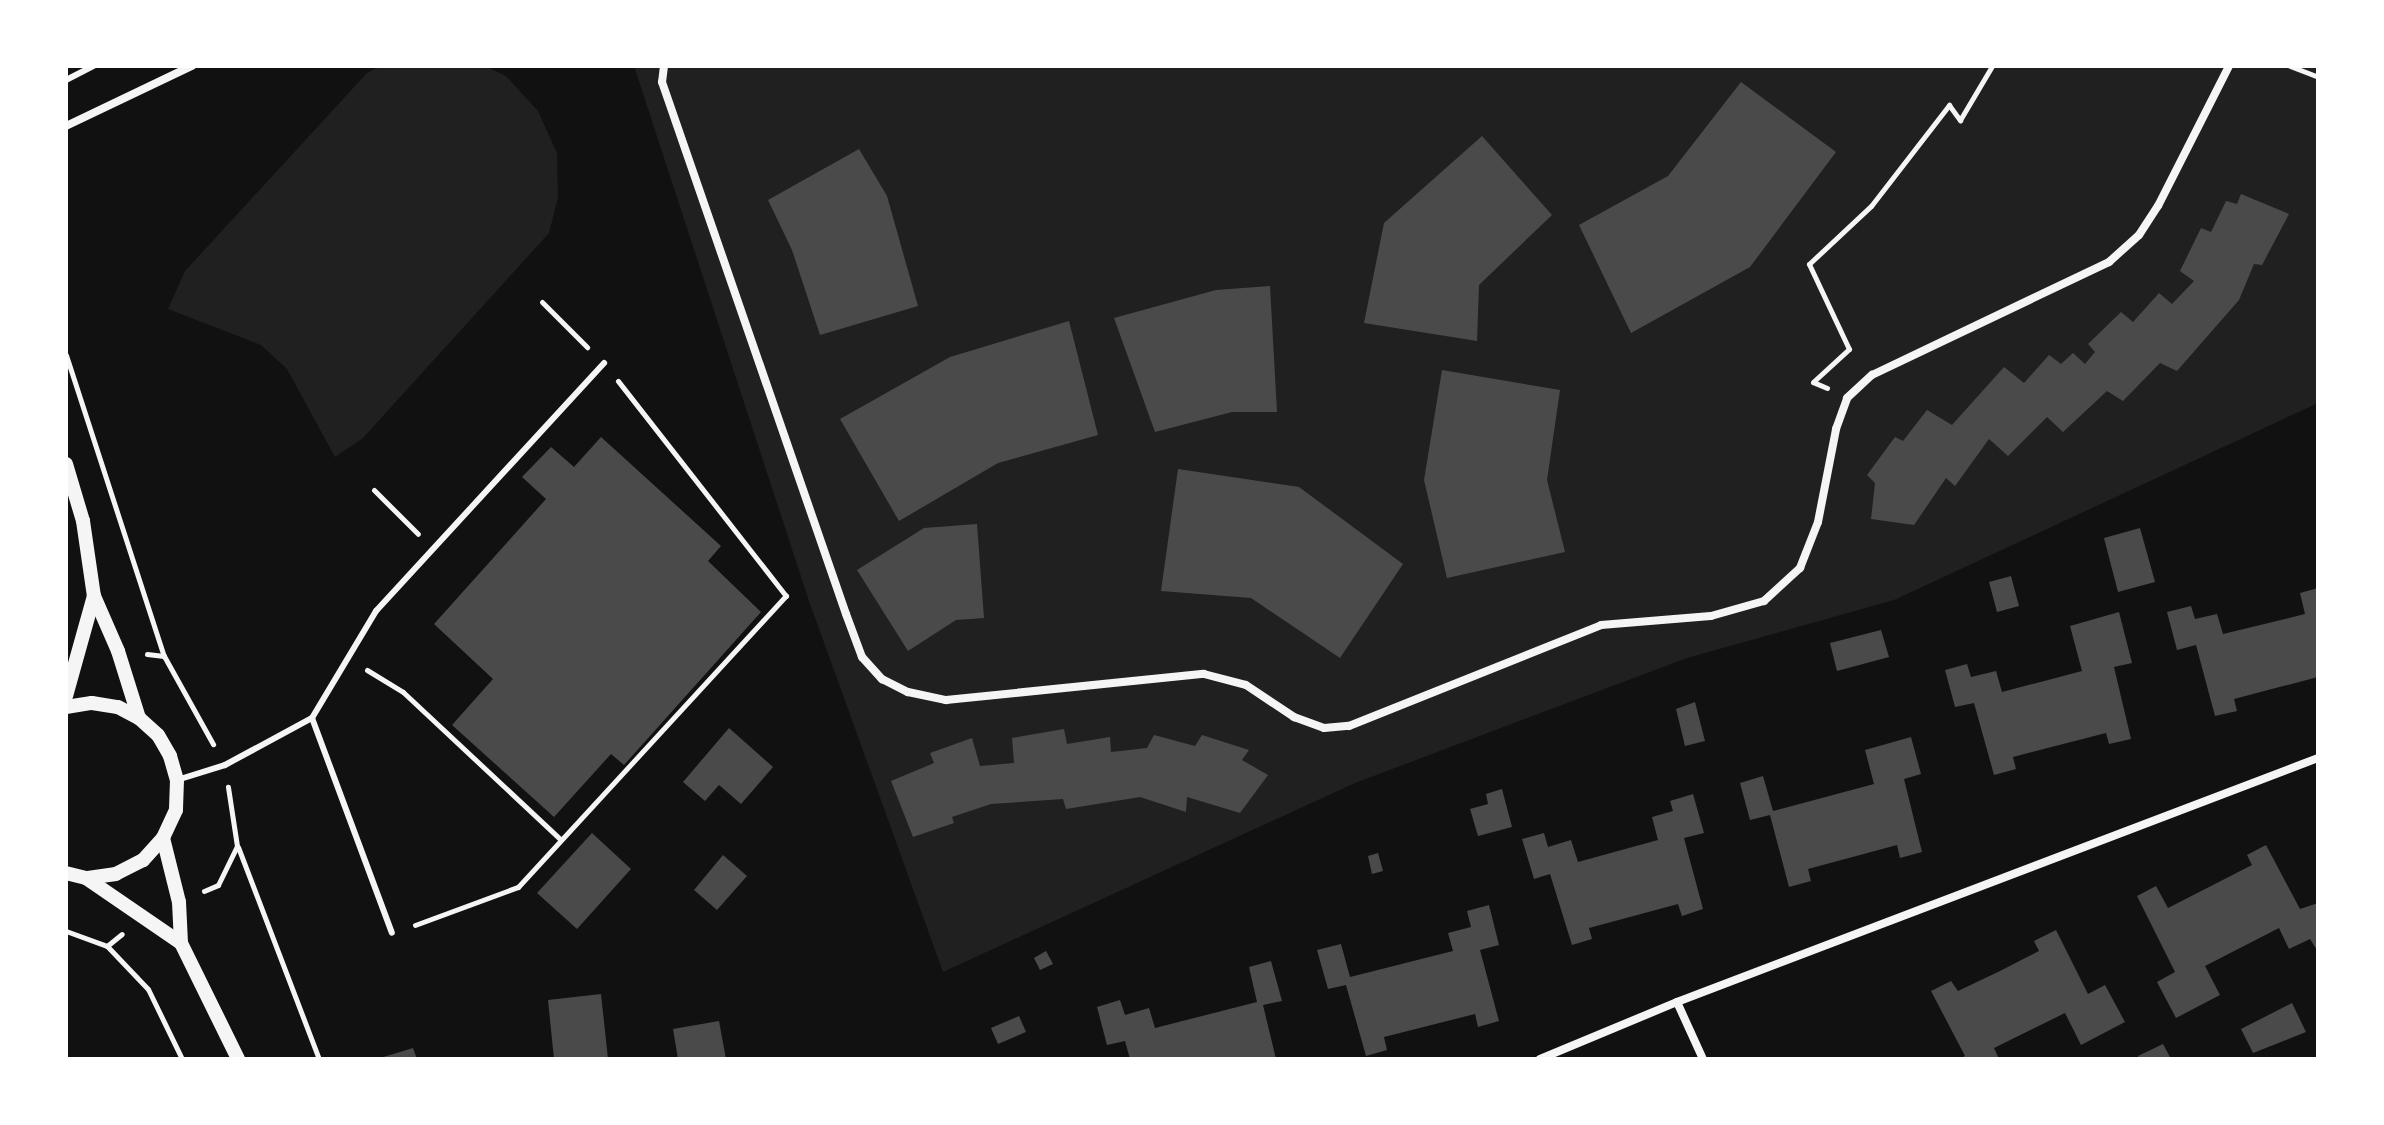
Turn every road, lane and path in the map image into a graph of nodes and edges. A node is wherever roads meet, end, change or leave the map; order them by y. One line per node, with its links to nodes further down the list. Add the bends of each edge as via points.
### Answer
1 (94, 66): 8 (lane)
2 (192, 66): 9 (street)
3 (664, 66): 13 (street, via 662,82 862,657 882,679 908,692 946,700 1204,674 1246,685 1294,717 1324,728 1349,726 1601,625 1711,616 1764,601 1800,568 1818,522)
4 (1992, 66): 13 (path, via 1960,120 1949,105 1871,206 1809,264 1849,349 1813,382)
5 (2229, 66): 13 (street, via 2158,206 2139,235 2109,262 1872,375)
6 (2290, 66): 7 (path)
7 (2318, 77)
8 (66, 80)
9 (66, 126)
10 (542, 302): 12 (path)
11 (66, 355): 18 (path)
12 (604, 363): 16 (lane); 27 (path, via 786,596)
13 (1847, 398)
14 (66, 464): 17 (street, via 83,521)
15 (374, 490): 16 (path)
16 (433, 549): 19 (lane, via 376,611)
17 (94, 596): 20 (street); 22 (street)
18 (164, 656)
19 (347, 659): 23 (lane); 27 (path, via 403,692)
20 (66, 696)
21 (66, 707): 22 (street, via 92,703 118,707)
22 (139, 718): 25 (street, via 158,735)
23 (312, 718): 25 (lane, via 225,765); 32 (lane)
24 (2318, 758): 34 (street)
25 (177, 780): 26 (street, via 176,810)
26 (163, 838): 30 (street, via 143,860 116,874); 33 (street, via 179,902)
27 (561, 840): 32 (path, via 518,887)
28 (237, 846): 37 (path)
29 (66, 873): 30 (street)
30 (86, 878): 33 (street)
31 (66, 931): 35 (path, via 107,946 148,989)
32 (392, 933)
33 (181, 943): 36 (street)
34 (1677, 1002): 38 (street); 39 (street)
35 (182, 1059)
36 (238, 1059)
37 (319, 1059)
38 (1540, 1059)
39 (1703, 1059)

